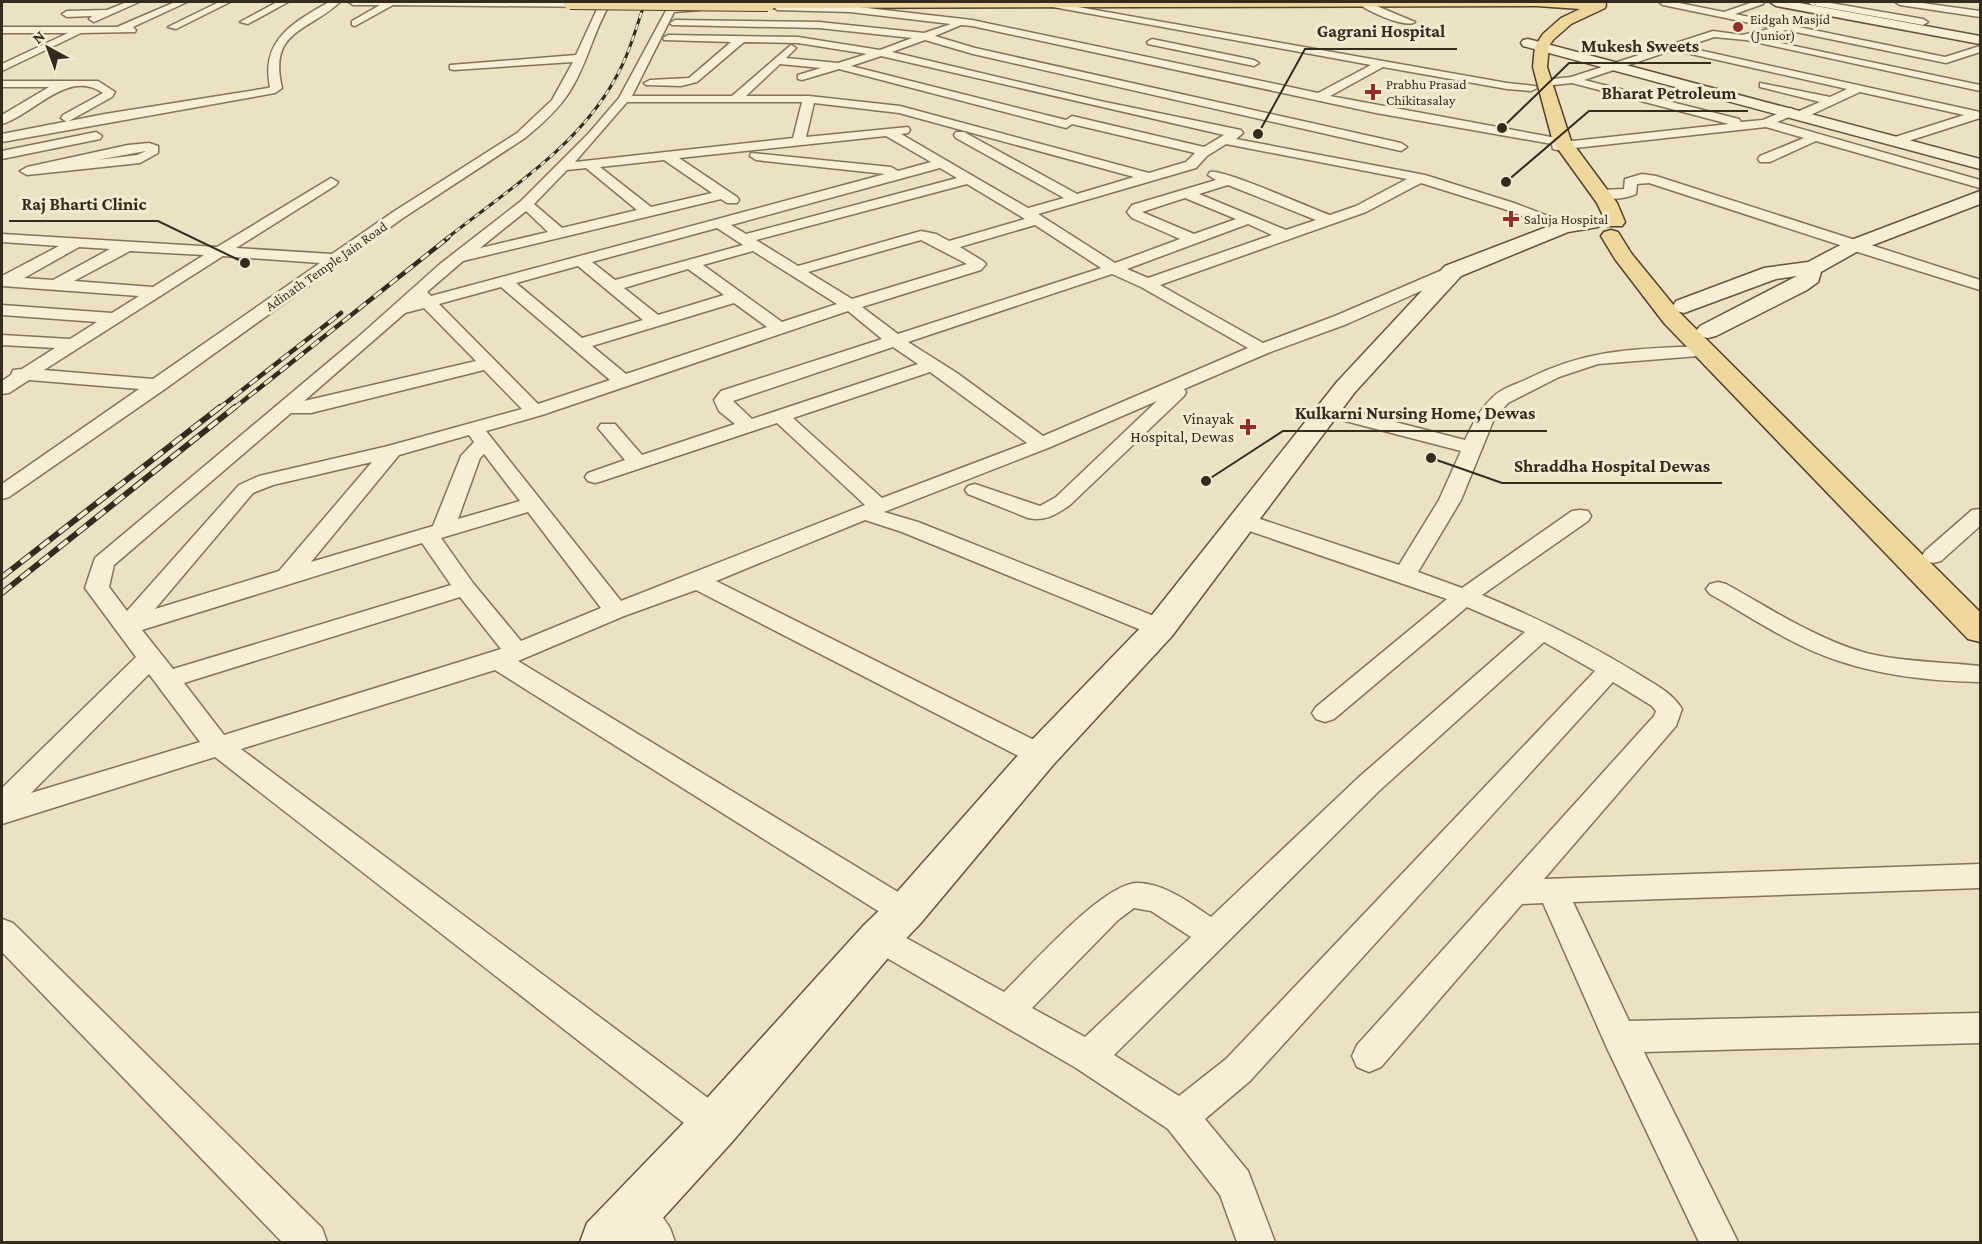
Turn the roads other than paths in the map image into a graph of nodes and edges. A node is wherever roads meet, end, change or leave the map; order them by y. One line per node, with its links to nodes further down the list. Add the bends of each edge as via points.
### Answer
1 (134, 2): 26 (street)
2 (182, 2): 43 (street)
3 (225, 2): 40 (street)
4 (283, 2): 32 (street)
5 (335, 2): 101 (street, via 297,25 278,44 271,73 276,87 271,91)
6 (353, 2): 7 (street)
7 (392, 2): 17 (street); 34 (street)
8 (968, 2): 18 (main road, bridge); 20 (main road)
9 (1108, 2): 10 (main road); 20 (main road)
10 (1121, 2)
11 (1362, 2): 21 (main road); 23 (main road); 33 (street)
12 (1663, 2): 28 (street)
13 (1760, 2): 28 (street)
14 (1776, 2): 38 (street)
15 (1812, 2): 38 (street)
16 (1895, 2): 24 (street)
17 (452, 3): 22 (street); 27 (street)
18 (566, 3): 19 (street); 22 (street); 25 (street)
19 (605, 3): 63 (street, Adinath Temple Jain Road)
20 (1002, 3): 23 (main road)
21 (1594, 3): 57 (main road)
22 (509, 4): 31 (street)
23 (1053, 4): 59 (street)
24 (1951, 10): 29 (street); 38 (street)
25 (553, 12)
26 (108, 13): 30 (street); 39 (street)
27 (435, 13)
28 (1726, 14): 41 (street)
29 (1980, 14)
30 (60, 15)
31 (495, 15)
32 (245, 22)
33 (1410, 22)
34 (355, 23)
35 (962, 23): 45 (street, via 850,9 682,6 671,9); 46 (street); 58 (street); 78 (street)
36 (2, 25): 39 (street)
37 (819, 25): 45 (street); 46 (street); 50 (street)
38 (1917, 25): 51 (street); 56 (street)
39 (86, 26): 42 (street, via 70,30); 43 (street); 54 (street)
40 (173, 27)
41 (1789, 27): 48 (street); 56 (street)
42 (2, 30)
43 (119, 30): 44 (street)
44 (131, 30)
45 (660, 31): 49 (street); 85 (street)
46 (922, 36): 62 (street); 67 (street)
47 (1700, 38): 48 (street, via 1719,34); 60 (street); 76 (street, via 1885,78)
48 (1742, 38): 76 (street)
49 (740, 40): 50 (street); 85 (street, via 693,80)
50 (798, 40): 62 (street); 66 (street)
51 (1980, 40)
52 (1152, 42): 64 (street)
53 (22, 44): 54 (street)
54 (53, 44): 55 (street); 72 (street)
55 (75, 44)
56 (1871, 44): 65 (street)
57 (1535, 45): 70 (street); 89 (main road, via 1540,67)
58 (1073, 48): 67 (street); 75 (street)
59 (1287, 48): 64 (street); 68 (street)
60 (1672, 48): 70 (street); 91 (street)
61 (1980, 50): 65 (street)
62 (881, 53): 69 (street); 81 (street)
63 (580, 58): 71 (street); 170 (street, Adinath Temple Jain Road, via 576,73 558,101 531,129 510,146 422,198)
64 (1262, 59): 78 (street)
65 (1946, 60): 76 (street)
66 (780, 61): 69 (street); 80 (street)
67 (1027, 63): 81 (street); 90 (street)
68 (1380, 64): 89 (street, via 1507,86); 94 (street)
69 (839, 66): 77 (street); 79 (street)
70 (1615, 66): 82 (street); 103 (street)
71 (454, 67)
72 (2, 68): 73 (street)
73 (33, 69)
74 (91, 71): 86 (street)
75 (1184, 71): 90 (street); 94 (street)
76 (1901, 72): 87 (street)
77 (866, 73): 79 (street); 93 (street)
78 (1222, 76): 94 (street)
79 (791, 77): 80 (street)
80 (758, 78): 96 (street)
81 (986, 78): 93 (street); 100 (street)
82 (1572, 80): 89 (street); 111 (street)
83 (1752, 82): 98 (street)
84 (1876, 82): 91 (street)
85 (633, 83): 95 (street)
86 (66, 84): 88 (street); 106 (street); 113 (street, via 98,84 109,92)
87 (1962, 84): 92 (street); 99 (street)
88 (2, 85)
89 (1538, 85): 122 (main road)
90 (1140, 88): 100 (street); 105 (street)
91 (1858, 88): 98 (street); 99 (street)
92 (1980, 88)
93 (943, 94): 102 (street); 107 (street)
94 (1312, 97): 105 (street); 122 (street); 122 (street, via 1432,128)
95 (624, 99): 96 (street); 134 (street)
96 (735, 99): 97 (street)
97 (809, 99): 109 (street); 119 (street)
98 (1832, 100): 103 (street)
99 (1922, 103): 104 (street)
100 (1102, 104): 107 (street); 116 (street)
101 (156, 110): 113 (street); 125 (street, via 152,153 140,159 27,171)
102 (900, 110): 109 (street); 110 (street)
103 (1795, 113): 108 (street); 112 (street)
104 (1979, 115): 120 (street)
105 (1269, 117): 116 (street); 135 (street, via 1405,144)
106 (2, 120)
107 (1069, 122): 121 (street); 124 (street)
108 (1766, 123): 111 (street); 118 (street)
109 (852, 124): 114 (street); 119 (street); 129 (street)
110 (946, 124): 114 (street); 121 (street); 148 (street)
111 (1746, 125): 122 (street)
112 (1842, 127): 118 (street); 120 (street)
113 (49, 128): 117 (street)
114 (889, 132): 130 (street)
115 (107, 134): 125 (street)
116 (1229, 137): 124 (street); 135 (street, via 1272,151)
117 (2, 138)
118 (1812, 138): 128 (street); 143 (street)
119 (799, 141): 123 (street)
120 (1896, 141): 132 (street)
121 (1030, 143): 137 (street)
122 (1560, 144): 146 (main road); 156 (main road)
123 (731, 149): 127 (street); 129 (street, via 741,155)
124 (1205, 151): 133 (street)
125 (20, 152): 126 (street)
126 (2, 155)
127 (668, 156): 131 (street); 144 (street)
128 (1765, 159)
129 (818, 162): 136 (street); 139 (street)
130 (942, 163): 136 (street); 140 (street)
131 (589, 164): 134 (street); 150 (street)
132 (1980, 164)
133 (1191, 165): 137 (street); 141 (street)
134 (561, 167): 149 (street)
135 (1372, 167): 138 (street)
136 (904, 173): 151 (street)
137 (1148, 177): 148 (street)
138 (1420, 178): 154 (street, via 1361,209); 157 (street, via 1509,206)
139 (801, 179)
140 (969, 179): 152 (street); 164 (street)
141 (1230, 180): 145 (street); 154 (street)
142 (331, 182): 168 (street)
143 (1980, 184)
144 (723, 194): 150 (street); 151 (street)
145 (1187, 194): 153 (street); 161 (street, via 1134,212)
146 (1600, 194): 156 (main road, via 1611,210); 165 (street, via 1628,193 1632,191 1630,182 1651,179)
147 (1980, 197): 165 (street)
148 (1075, 198): 152 (street)
149 (526, 204): 158 (street); 171 (street)
150 (648, 212): 158 (street)
151 (753, 214): 155 (street)
152 (1032, 216): 167 (street); 175 (street)
153 (1249, 219): 159 (street); 161 (street)
154 (1329, 220): 159 (street)
155 (718, 223): 164 (street); 172 (street)
156 (1608, 229): 157 (street); 157 (street); 190 (main road); 197 (main road, via 1622,255 1672,318)
157 (1552, 231): 178 (street)
158 (560, 234): 171 (street)
159 (1286, 236): 182 (street)
160 (2, 238): 162 (street)
161 (1192, 239): 175 (street)
162 (34, 240): 163 (street); 169 (street)
163 (75, 243): 166 (street); 180 (street)
164 (750, 243): 173 (street); 177 (street)
165 (1855, 245): 176 (street); 179 (street)
166 (127, 246): 168 (street); 183 (street)
167 (947, 246): 177 (street, via 931,237 912,237); 189 (street, via 978,264)
168 (218, 252): 170 (street); 186 (street)
169 (10, 253)
170 (336, 259): 207 (street, Adinath Temple Jain Road)
171 (456, 259): 187 (street)
172 (580, 260): 181 (street); 185 (street)
173 (691, 264): 185 (street); 188 (street)
174 (1980, 265): 179 (street)
175 (1113, 268): 182 (street); 196 (street)
176 (1813, 268): 190 (street, via 1772,273); 197 (street, via 1810,277 1799,285)
177 (796, 271): 189 (street)
178 (1453, 272): 200 (street); 211 (street, via 1346,387)
179 (1962, 279): 184 (street)
180 (4, 281): 183 (street)
181 (504, 281): 187 (street); 199 (street)
182 (1147, 284): 200 (street)
183 (56, 285): 186 (street)
184 (1980, 285)
185 (612, 286): 193 (street)
186 (155, 291): 192 (street)
187 (422, 297): 201 (street); 209 (street, via 399,309)
188 (736, 297): 193 (street); 194 (street)
189 (850, 305): 194 (street); 196 (street)
190 (1684, 306): 197 (main road)
191 (2, 310): 192 (street)
192 (114, 318): 198 (street)
193 (655, 321): 199 (street)
194 (780, 328): 205 (street)
195 (2, 340): 198 (street)
196 (896, 341): 202 (street); 213 (street, via 728,395 723,400 726,406)
197 (1707, 341): 217 (street, via 1595,359 1553,373 1500,399 1485,417); 229 (main road); 241 (main road)
198 (71, 344): 204 (street)
199 (579, 344): 205 (street)
200 (1262, 349): 206 (street)
201 (489, 363): 209 (street, via 311,407); 210 (street)
202 (933, 365): 212 (street); 216 (street)
203 (2, 373): 204 (street)
204 (24, 375): 207 (street); 208 (street)
205 (623, 381): 210 (street)
206 (1187, 382): 216 (street); 221 (street, via 1064,501 1045,512 1036,513)
207 (159, 385): 222 (street, Adinath Temple Jain Road)
208 (2, 388)
209 (286, 407): 238 (street, via 104,563 97,588)
210 (536, 411): 215 (street)
211 (1329, 411): 217 (street); 227 (street)
212 (779, 415): 213 (street); 224 (street)
213 (748, 425): 219 (street)
214 (608, 428): 219 (street)
215 (479, 435): 218 (street); 223 (street); 228 (street)
216 (1041, 444): 224 (street)
217 (1472, 448): 231 (street, via 1450,500)
218 (392, 452): 230 (street); 238 (street, via 266,480 246,489)
219 (638, 463): 220 (street)
220 (595, 477)
221 (975, 490)
222 (2, 494)
223 (533, 504): 228 (street); 237 (street)
224 (871, 510): 232 (street); 239 (street)
225 (1980, 515): 229 (street)
226 (1580, 516): 235 (street)
227 (1243, 520): 231 (street); 239 (street)
228 (435, 534): 230 (street); 233 (street)
229 (1933, 556): 236 (main road)
230 (287, 576): 238 (street)
231 (1405, 576): 235 (street)
232 (697, 581): 237 (street); 249 (street)
233 (465, 588): 242 (street); 246 (street)
234 (1718, 590): 245 (street, via 1860,660 1899,668)
235 (1464, 597): 240 (street); 247 (street)
236 (1980, 604)
237 (616, 611): 242 (street)
238 (128, 626): 243 (street)
239 (1160, 628): 249 (street)
240 (1542, 630): 244 (street); 257 (street, via 1369,784)
241 (1980, 631)
242 (507, 656): 248 (street); 255 (street)
243 (149, 659): 246 (street); 250 (street)
244 (1611, 669): 254 (street, via 1661,700 1669,709 1667,719); 264 (street, via 1238,1070)
245 (1980, 674)
246 (166, 680): 248 (street)
247 (1325, 713)
248 (217, 745): 251 (street); 265 (street)
249 (1040, 755): 255 (street)
250 (2, 806)
251 (2, 813)
252 (1977, 881): 253 (street)
253 (1553, 891): 254 (street); 261 (street)
254 (1514, 892): 262 (street)
255 (905, 912): 258 (street)
256 (2, 932): 267 (street)
257 (1213, 935): 259 (street, via 1154,897 1133,895 1122,899); 263 (street)
258 (879, 938): 259 (street); 265 (street)
259 (1007, 1011): 263 (street)
260 (1980, 1028): 261 (street)
261 (1619, 1037): 271 (street)
262 (1369, 1056)
263 (1088, 1057): 264 (street)
264 (1181, 1117): 270 (street, via 1236,1184)
265 (715, 1125): 266 (street)
266 (636, 1210): 268 (street); 269 (street)
267 (308, 1242)
268 (606, 1242)
269 (656, 1242)
270 (1256, 1242)
271 (1719, 1242)

